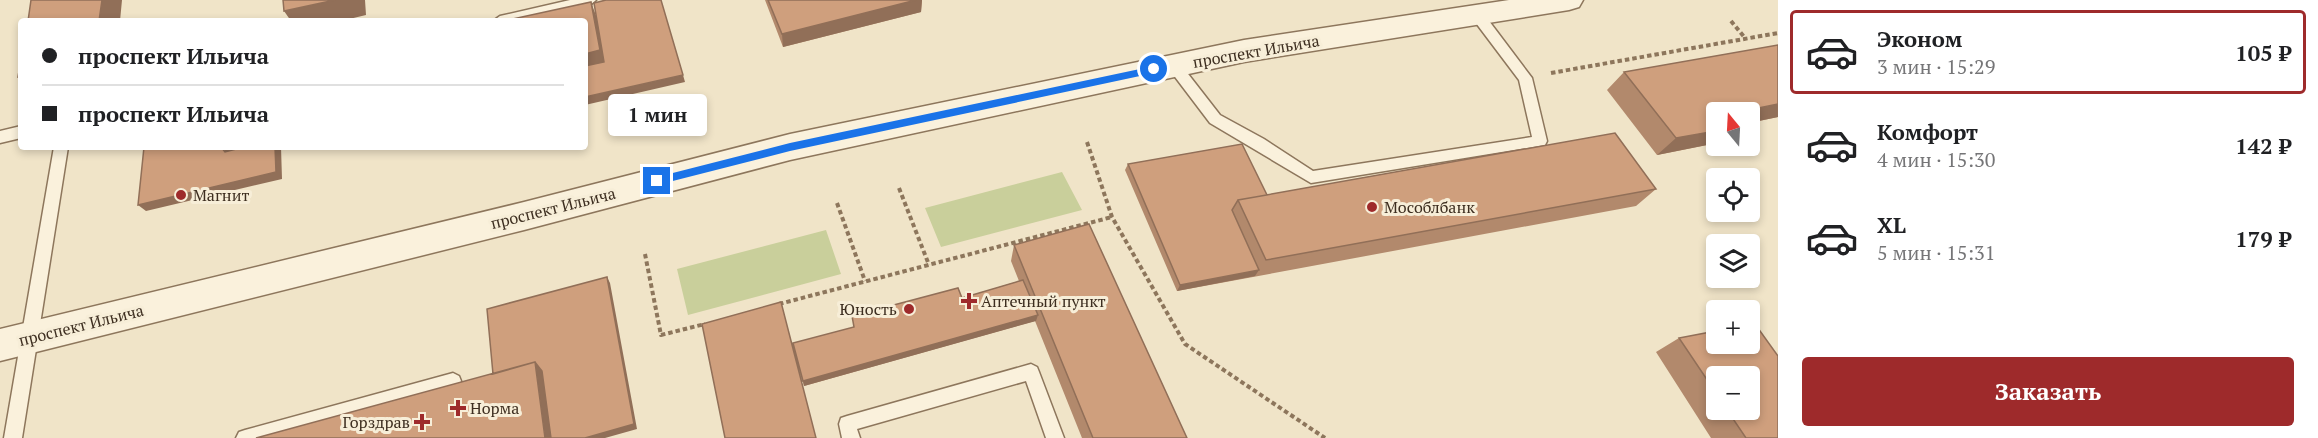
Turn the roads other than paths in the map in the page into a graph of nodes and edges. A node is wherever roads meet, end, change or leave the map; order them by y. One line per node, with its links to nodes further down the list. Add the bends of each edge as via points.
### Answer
1 (590, 0): 5 (lane)
2 (1569, 0): 3 (street, проспект Ильича)
3 (1530, 3): 4 (street, проспект Ильича)
4 (1478, 16): 6 (street, проспект Ильича); 6 (lane, via 1525,78 1540,141 1311,177 1215,120)
5 (513, 18)
6 (1173, 65): 10 (street, проспект Ильича, via 790,147)
7 (18, 133): 8 (lane)
8 (0, 137)
9 (61, 150): 10 (lane)
10 (31, 338): 11 (street, проспект Ильича); 13 (lane)
11 (0, 345)
12 (453, 381): 14 (lane)
13 (13, 438)
14 (245, 438)
15 (851, 438): 16 (lane, via 847,424 1031,372)
16 (1055, 438)

